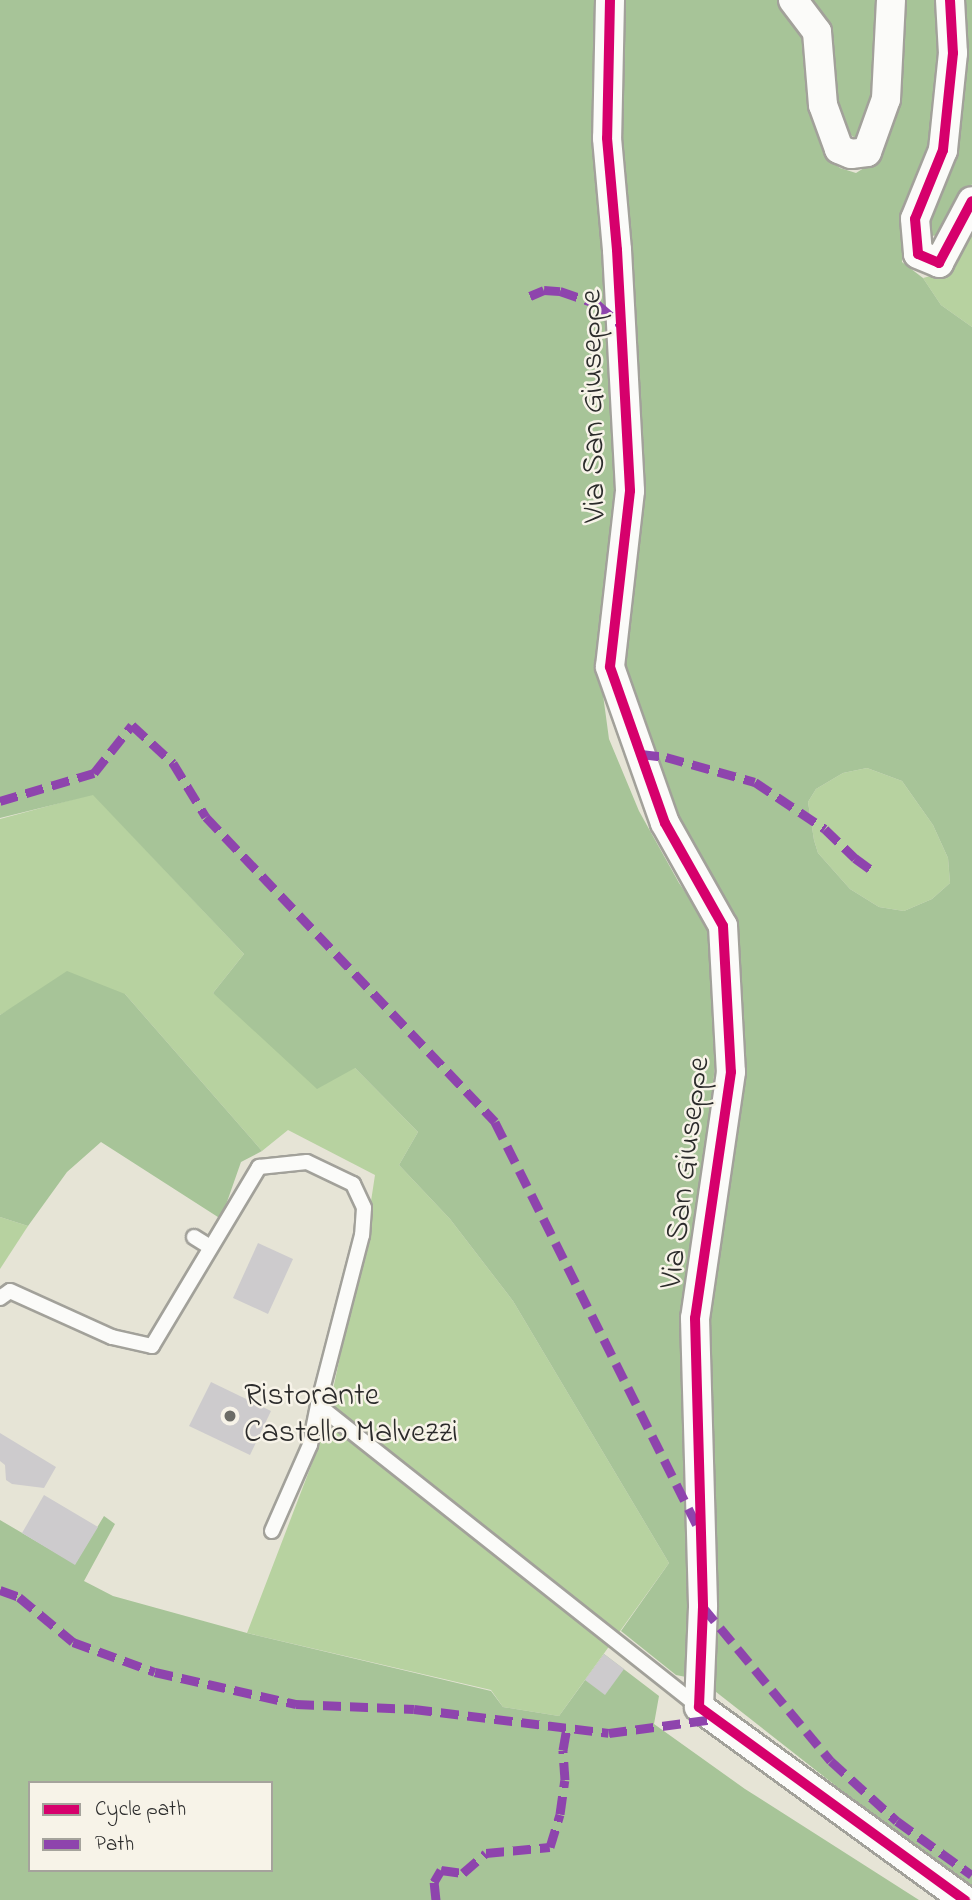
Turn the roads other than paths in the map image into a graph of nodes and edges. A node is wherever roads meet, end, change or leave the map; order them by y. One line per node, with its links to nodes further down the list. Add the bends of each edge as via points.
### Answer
1 (610, 0): 11 (street, Via San Giuseppe, via 607,138 630,491 610,667 665,823 723,926 731,1072 695,1318 703,1607)
2 (793, 0): 3 (street, via 817,32 823,105 839,149 851,154 867,152 886,99)
3 (891, 0)
4 (950, 0): 5 (street, via 953,53 943,150 915,219 918,254 939,263)
5 (972, 201)
6 (194, 1237): 7 (lane)
7 (210, 1247): 8 (lane, via 152,1346 112,1337 9,1291); 9 (lane, via 259,1167 307,1162 353,1184 364,1208 362,1235)
8 (0, 1298)
9 (318, 1405): 10 (lane, via 310,1444); 11 (lane)
10 (272, 1531)
11 (699, 1707): 12 (street)
12 (965, 1900)

